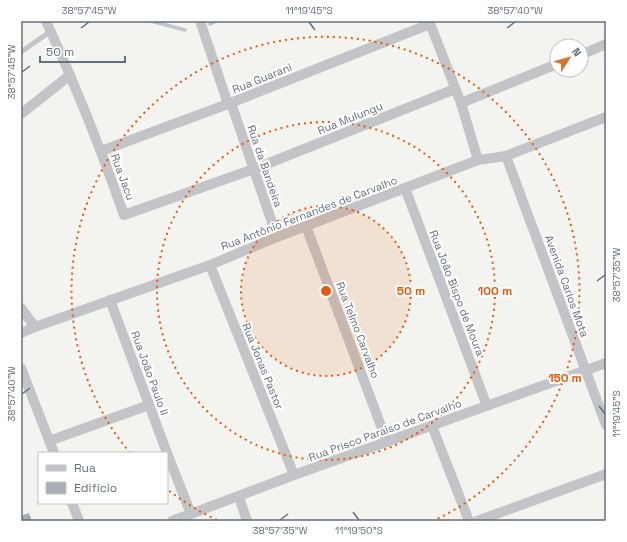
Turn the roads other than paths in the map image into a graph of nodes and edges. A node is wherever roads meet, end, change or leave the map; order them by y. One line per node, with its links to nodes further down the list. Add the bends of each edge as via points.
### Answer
1 (200, 21): 11 (street, Rua da Bandeira)
2 (430, 22): 9 (street); 11 (street, Rua Guarani)
3 (49, 26): 6 (lane); 8 (street, Rua Jacu)
4 (606, 44): 5 (street)
5 (589, 51)
6 (21, 52)
7 (549, 67): 10 (street)
8 (70, 75): 12 (street); 14 (street, Rua Jacu)
9 (454, 89): 10 (street); 17 (street, Rua Mulungu)
10 (460, 103): 16 (street)
11 (230, 104): 14 (street, Rua Guarani); 17 (street, Rua da Bandeira)
12 (21, 114)
13 (606, 117): 15 (street, Rua Antônio Fernandes de Carvalho)
14 (101, 151): 17 (street, Rua Jacu, via 124,215)
15 (506, 156): 16 (street, Rua Antônio Fernandes de Carvalho); 28 (street, Avenida Carlos Mota)
16 (478, 160): 18 (street, Rua Antônio Fernandes de Carvalho)
17 (254, 169): 20 (street, Rua da Bandeira)
18 (405, 188): 19 (street, Rua Antônio Fernandes de Carvalho); 30 (street, Rua João Bispo de Moura)
19 (306, 226): 20 (street, Rua Antônio Fernandes de Carvalho); 34 (street, Rua Telmo Carvalho)
20 (277, 237): 21 (street, Rua Antônio Fernandes de Carvalho)
21 (210, 265): 22 (street, Rua Antônio Fernandes de Carvalho); 39 (street, Rua Jonas Pastor)
22 (110, 300): 24 (street, Rua Antônio Fernandes de Carvalho); 29 (street, Rua João Paulo II)
23 (21, 308): 24 (street)
24 (35, 327): 25 (street, Rua Antônio Fernandes de Carvalho)
25 (21, 333)
26 (606, 363): 28 (street, Rua Prisco Paraiso de Carvalho)
27 (21, 368): 33 (street)
28 (586, 371): 30 (street, Rua Prisco Paraiso de Carvalho); 31 (street, Avenida Carlos Mota)
29 (148, 405): 33 (street); 36 (street, Rua João Paulo II)
30 (487, 406): 32 (street, Rua Prisco Paraiso de Carvalho)
31 (606, 425)
32 (432, 426): 34 (street, Rua Prisco Paraiso de Carvalho); 46 (street)
33 (49, 441): 35 (street)
34 (387, 442): 39 (street, Rua Prisco Paraiso de Carvalho)
35 (54, 452)
36 (167, 452)
37 (168, 456): 42 (street, Rua João Paulo II)
38 (606, 474): 47 (street)
39 (294, 475): 40 (street, Rua Prisco Paraiso de Carvalho)
40 (239, 496): 42 (street, Rua Prisco Paraiso de Carvalho); 45 (street)
41 (72, 504): 43 (street)
42 (190, 514): 44 (street, Rua Prisco Paraiso de Carvalho)
43 (79, 521)
44 (172, 521)
45 (247, 521)
46 (469, 521)
47 (477, 521)

